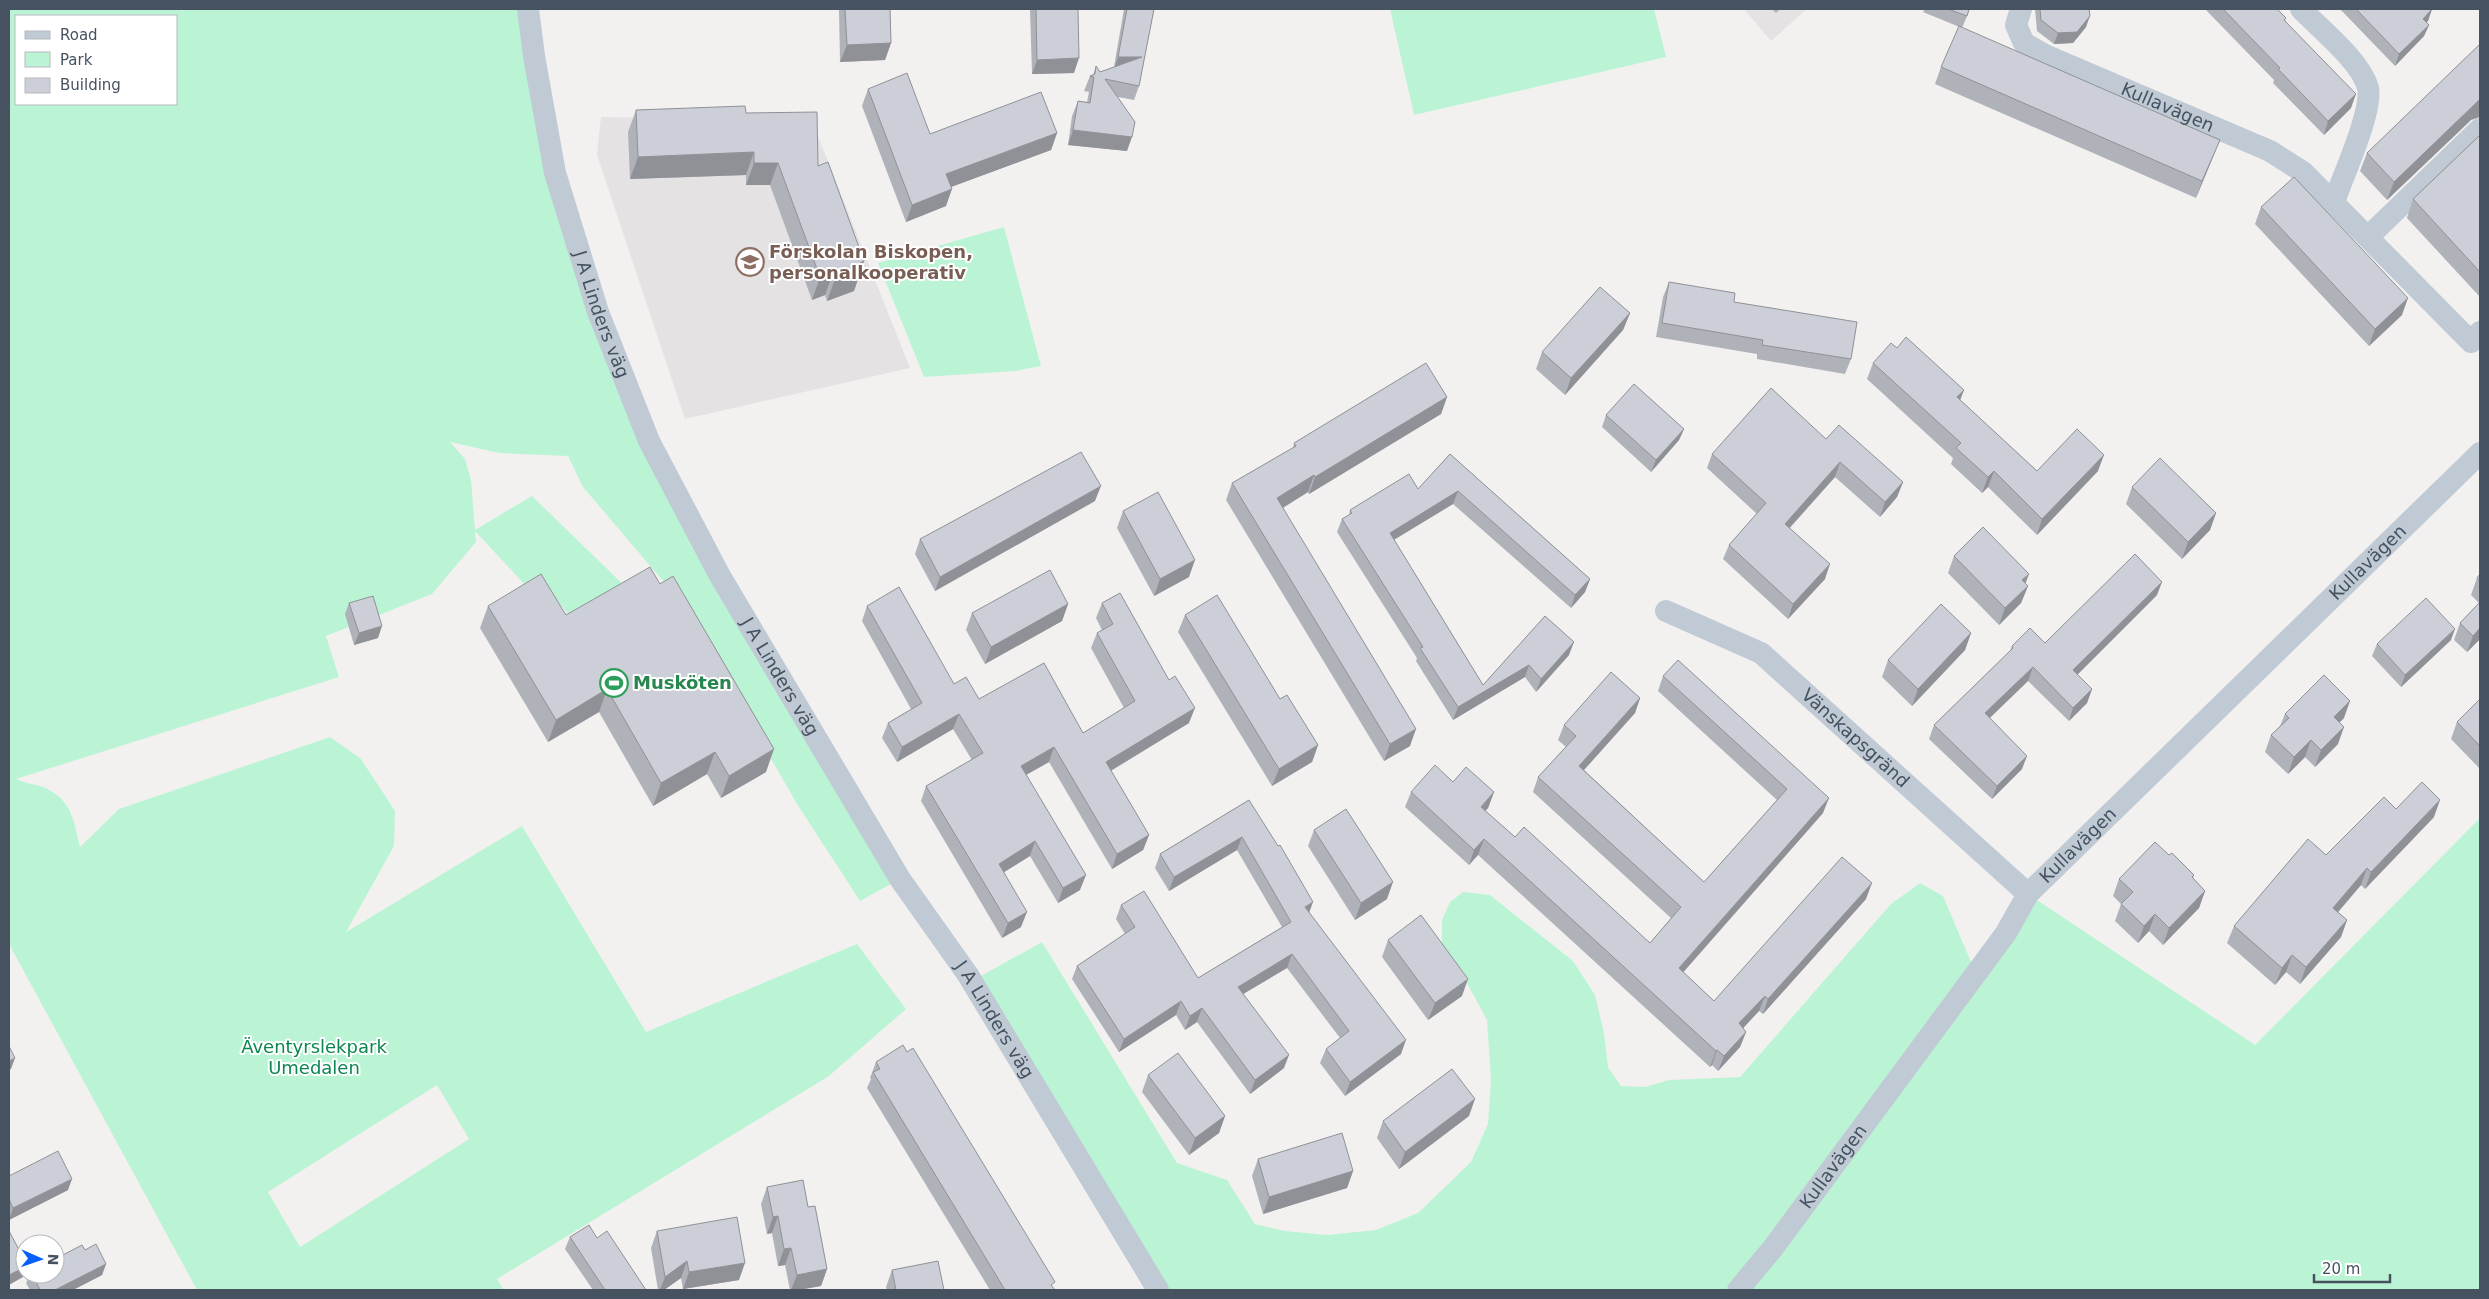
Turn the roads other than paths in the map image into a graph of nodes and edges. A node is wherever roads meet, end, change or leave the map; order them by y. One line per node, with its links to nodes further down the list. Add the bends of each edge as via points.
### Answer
1 (528, 9): 11 (street, J A Linders väg, via 555,173 598,312 649,441 720,576 900,879 968,974)
2 (2021, 9): 5 (street, Kullavägen, via 2016,25 2024,42 2270,151 2303,172)
3 (2301, 9): 5 (street, via 2355,64 2368,89 2366,115)
4 (2480, 129): 6 (street)
5 (2334, 202): 6 (street, Kullavägen)
6 (2368, 237): 7 (street, Kullavägen, via 2471,342)
7 (2480, 332)
8 (2480, 453): 10 (street, Kullavägen)
9 (1666, 611): 10 (street, Vänskapsgränd, via 1761,653)
10 (2028, 894): 12 (street, Kullavägen, via 2006,933 1773,1248)
11 (1158, 1290)
12 (1738, 1290)

